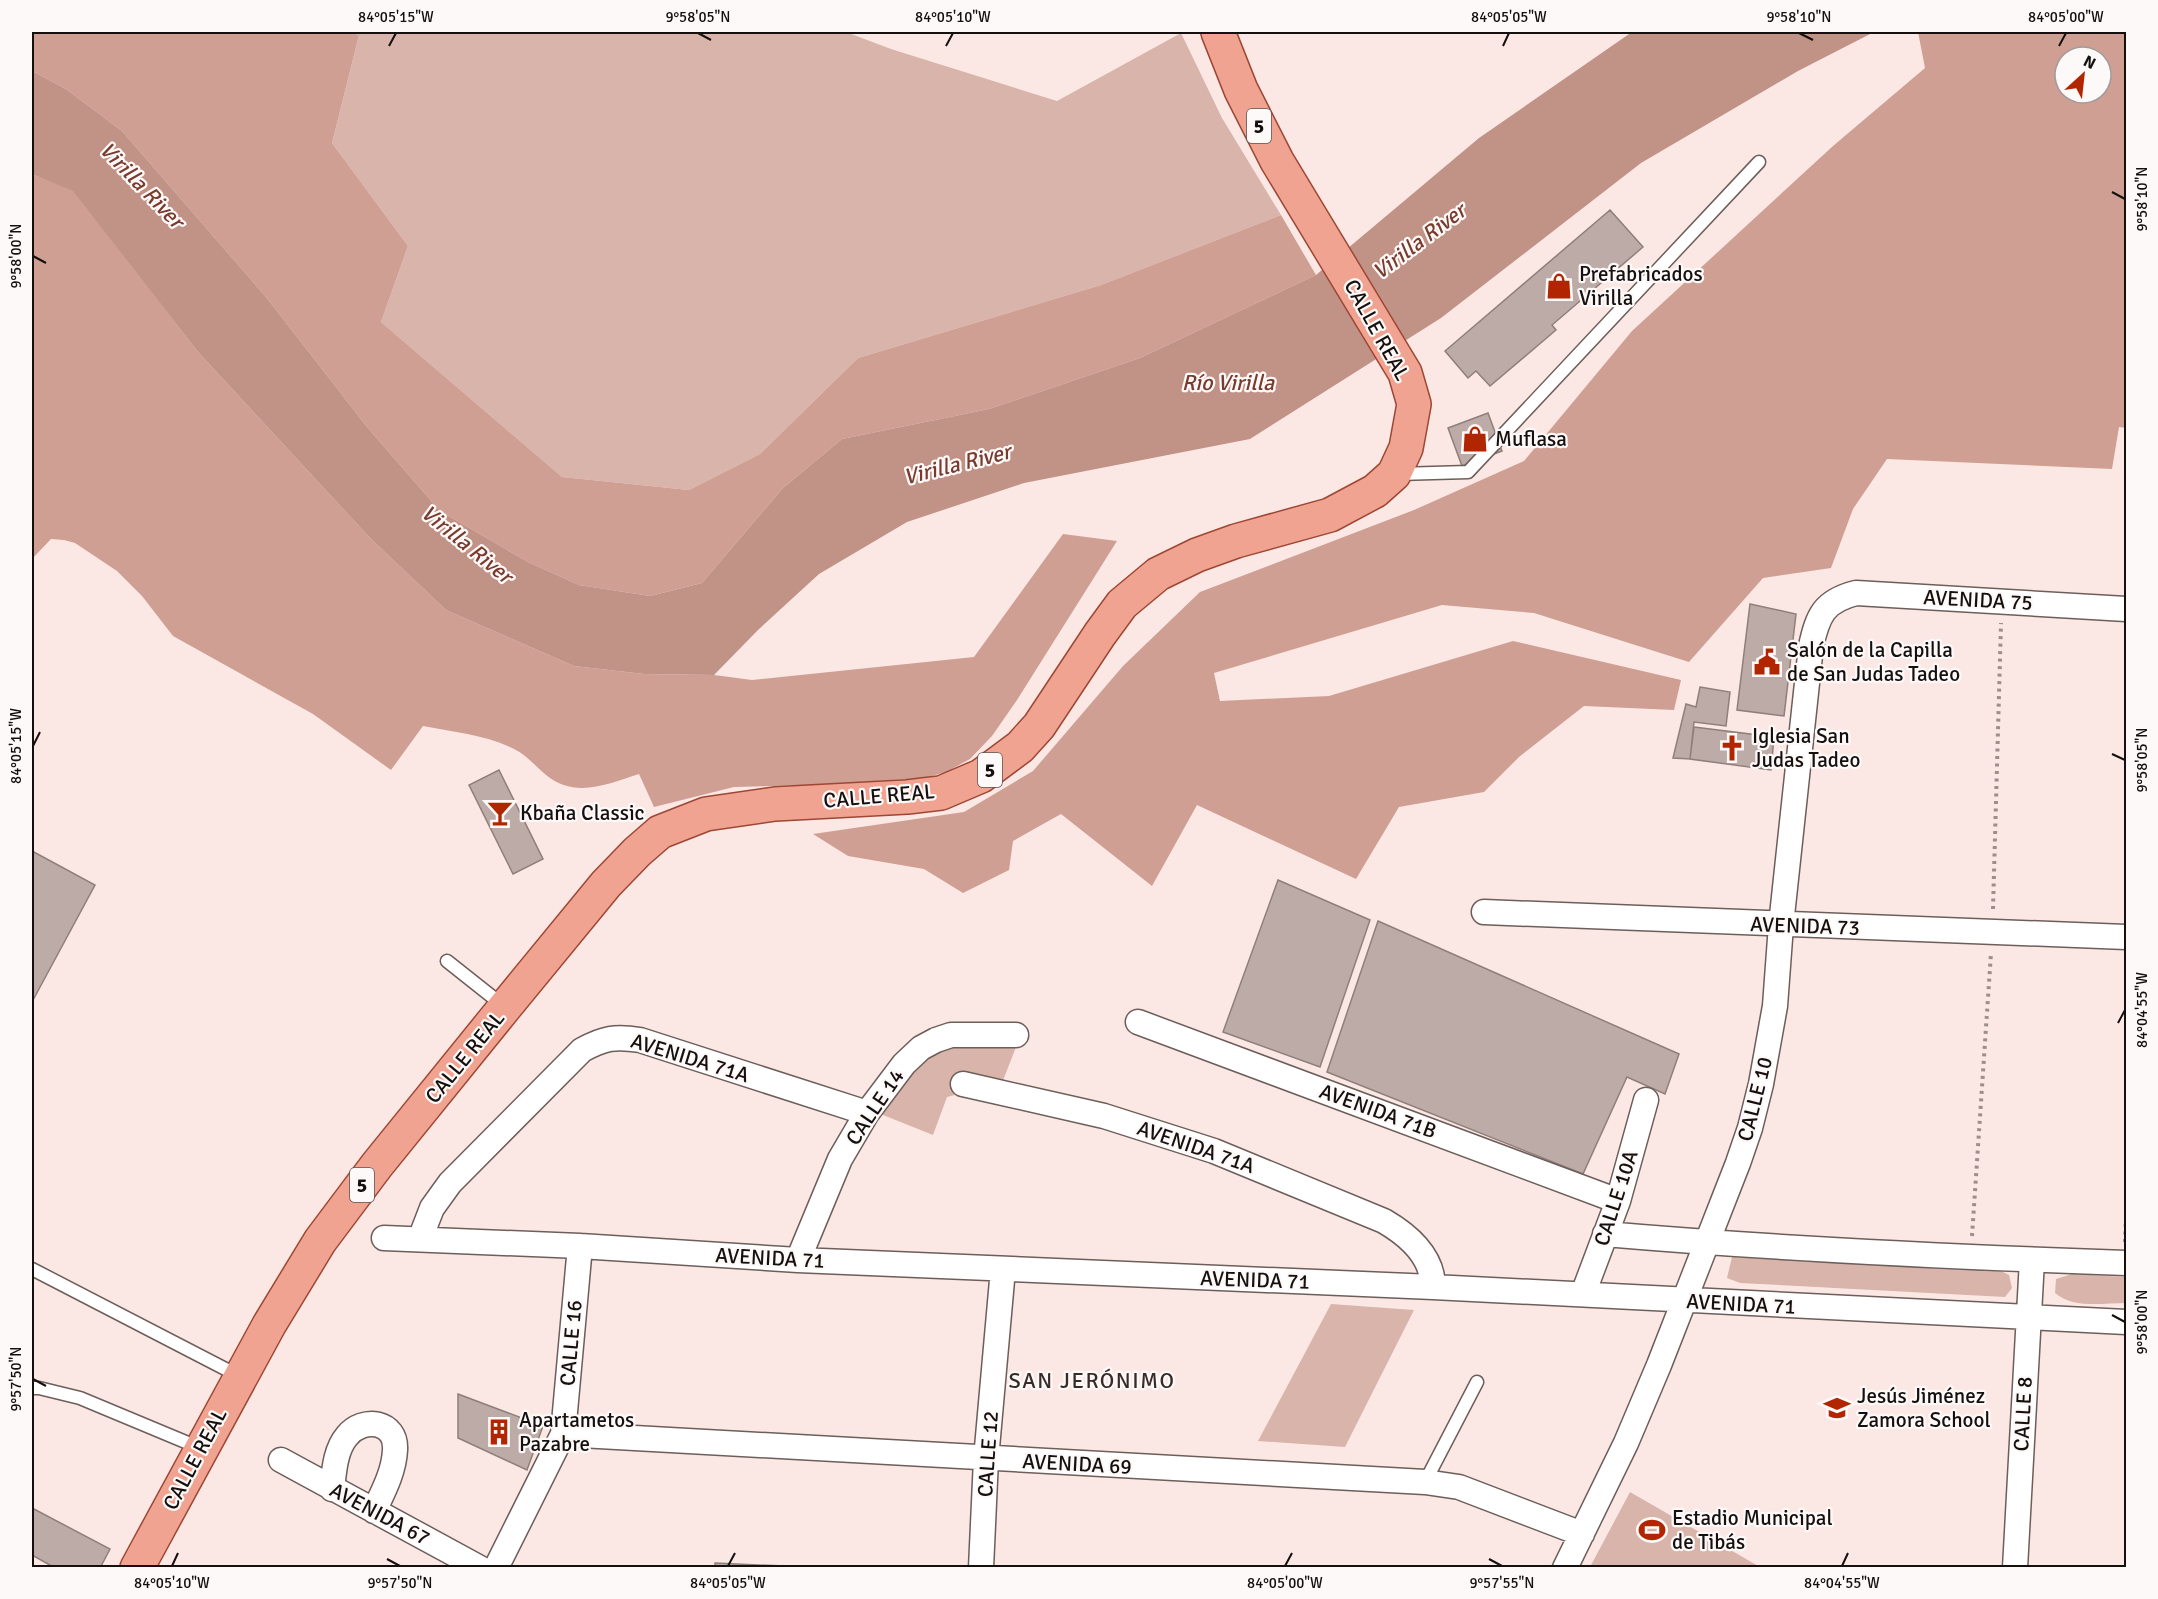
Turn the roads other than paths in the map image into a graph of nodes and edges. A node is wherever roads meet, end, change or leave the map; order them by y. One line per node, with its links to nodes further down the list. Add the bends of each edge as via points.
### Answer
1 (1218, 32): 3 (main road, CALLE REAL / 5, via 1241,90 1272,151 1405,373 1414,404 1406,448)
2 (1759, 162): 3 (lane, via 1468,472)
3 (1394, 474): 10 (main road, CALLE REAL / 5, via 1374,491 1330,515 1236,541 1158,574 1122,604 1033,733 981,776 941,793 775,804 706,814 660,832 606,884)
4 (1831, 603): 5 (street, AVENIDA 75, via 1856,593); 7 (street, CALLE 10, via 1816,624 1810,646)
5 (2127, 609)
6 (1484, 912): 7 (street, AVENIDA 73)
7 (1780, 925): 8 (street, AVENIDA 73); 20 (street, CALLE 10, via 1775,1006 1761,1084 1738,1163)
8 (2127, 937)
9 (447, 961): 10 (lane)
10 (505, 1007): 32 (main road, CALLE REAL / 5, via 320,1241)
11 (1138, 1022): 16 (street, AVENIDA 71B)
12 (1016, 1035): 15 (street, CALLE 14, via 951,1035 936,1040 904,1064)
13 (963, 1084): 27 (street, AVENIDA 71A, via 1104,1116 1214,1151 1384,1221 1416,1244 1429,1266)
14 (1646, 1100): 16 (street, CALLE 10A)
15 (867, 1113): 19 (street, AVENIDA 71A, via 640,1040 599,1040 582,1050 450,1183 432,1208); 22 (street, CALLE 14, via 840,1159)
16 (1618, 1201): 17 (street, CALLE 10A)
17 (1605, 1234): 20 (street); 28 (street, CALLE 10A)
18 (384, 1238): 19 (street, AVENIDA 71)
19 (420, 1239): 21 (street, AVENIDA 71)
20 (1707, 1243): 23 (street); 29 (street, CALLE 10)
21 (580, 1246): 22 (street, AVENIDA 71); 35 (street, CALLE 16)
22 (798, 1260): 26 (street, AVENIDA 71)
23 (2032, 1260): 24 (street); 30 (street, CALLE 8)
24 (2127, 1263)
25 (32, 1269): 32 (lane)
26 (1003, 1269): 27 (street, AVENIDA 71); 37 (street, CALLE 12)
27 (1433, 1287): 28 (street, AVENIDA 71)
28 (1582, 1294): 29 (street, AVENIDA 71)
29 (1683, 1301): 30 (street, AVENIDA 71); 42 (street, CALLE 10, via 1626,1443)
30 (2029, 1318): 31 (street, AVENIDA 71); 48 (street, CALLE 8)
31 (2127, 1322)
32 (240, 1376): 36 (main road, CALLE REAL / 5)
33 (1477, 1382): 39 (lane)
34 (32, 1388): 36 (lane, via 80,1398)
35 (563, 1434): 37 (street, AVENIDA 69); 45 (street, CALLE 16)
36 (201, 1448): 43 (main road, CALLE REAL / 5)
37 (986, 1459): 39 (street, AVENIDA 69); 46 (street, CALLE 12)
38 (281, 1460): 40 (street, AVENIDA 67)
39 (1425, 1482): 42 (street, AVENIDA 69, via 1459,1487)
40 (332, 1489): 41 (street, AVENIDA 67); 41 (street, via 337,1459 347,1436 369,1422 381,1425 390,1430 396,1448 390,1476)
41 (374, 1511): 44 (street, AVENIDA 67)
42 (1582, 1534): 47 (street, CALLE 10)
43 (137, 1568)
44 (480, 1568)
45 (496, 1568)
46 (981, 1568)
47 (1565, 1568)
48 (2015, 1568)

